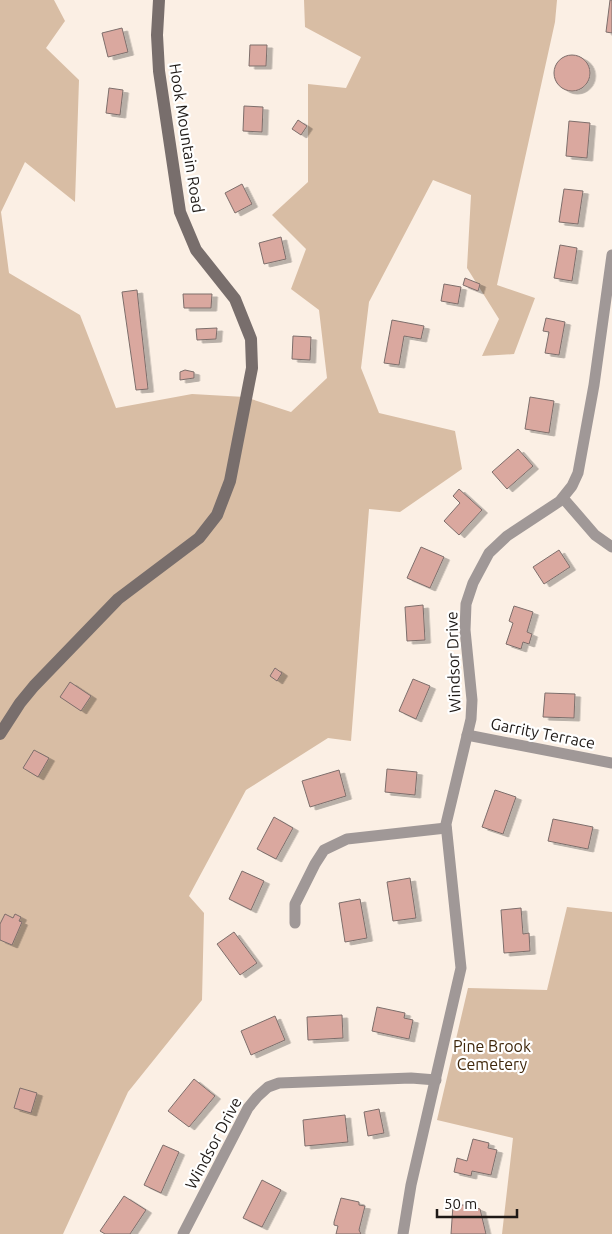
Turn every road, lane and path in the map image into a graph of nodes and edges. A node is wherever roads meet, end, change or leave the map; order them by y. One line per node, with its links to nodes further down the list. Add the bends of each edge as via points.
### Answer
1 (159, 0): 5 (street, Hook Mountain Road, via 156,35 159,71 180,212 196,250 235,299 250,339 252,368 230,481 217,515 199,538 118,599 34,686)
2 (612, 255): 3 (street, Windsor Drive, via 578,473)
3 (563, 498): 4 (street, via 595,535); 6 (street, Windsor Drive, via 497,544 473,583 465,615 472,700)
4 (612, 547)
5 (0, 734)
6 (467, 735): 7 (street, Garrity Terrace); 8 (street, Windsor Drive)
7 (612, 763)
8 (446, 828): 9 (street, via 346,839 324,850 294,904); 10 (street, Windsor Drive, via 461,968)
9 (295, 923)
10 (436, 1080): 11 (street, Windsor Drive, via 289,1082 268,1088 248,1108); 12 (street, Windsor Drive, via 410,1185)
11 (183, 1234)
12 (403, 1234)

